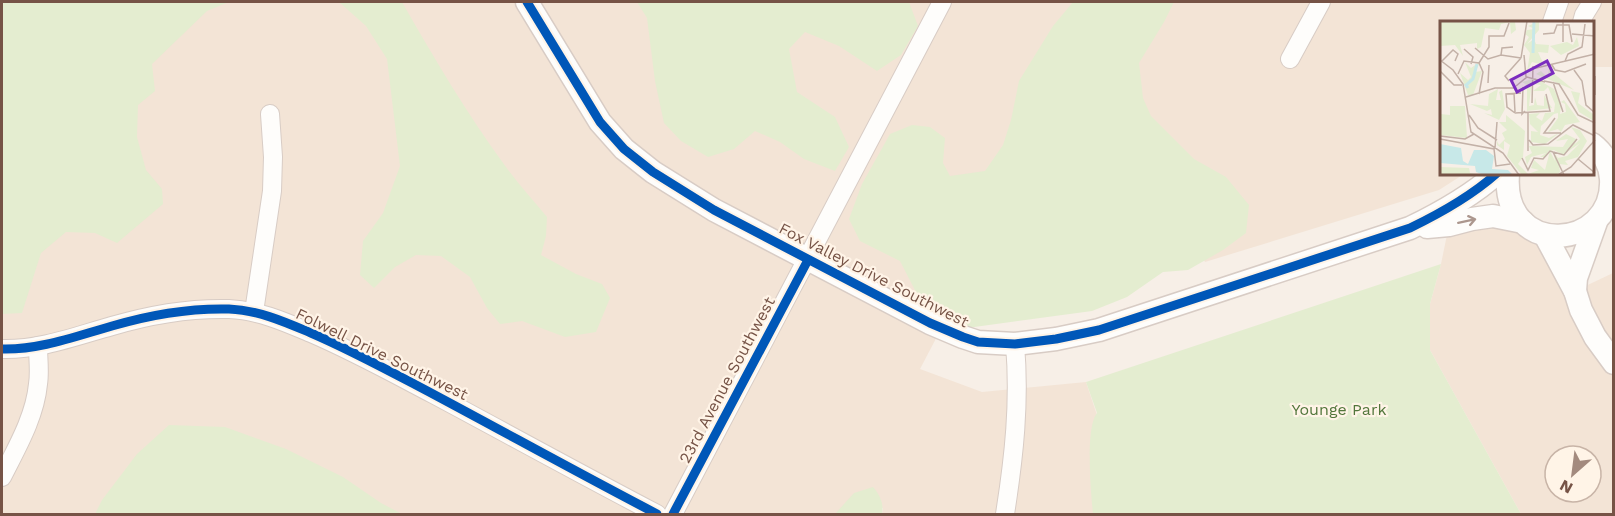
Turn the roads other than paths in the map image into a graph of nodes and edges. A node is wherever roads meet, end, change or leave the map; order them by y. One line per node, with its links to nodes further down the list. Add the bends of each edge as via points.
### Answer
1 (526, 2): 17 (street, Fox Valley Drive Southwest, via 600,122 624,149 682,191)
2 (942, 2): 17 (street, 23rd Avenue Southwest)
3 (1321, 2): 8 (street)
4 (1559, 2): 6 (street)
5 (1592, 2): 7 (street)
6 (1552, 21)
7 (1582, 21)
8 (1290, 58)
9 (270, 114): 19 (street, via 272,191)
10 (1600, 150): 13 (street, via 1611,172 1612,186)
11 (1494, 176): 15 (street, Fox Valley Drive Southwest, via 1446,210)
12 (1508, 176): 14 (street, via 1507,192)
13 (1604, 216): 16 (street, via 1572,235); 18 (street, via 1576,278)
14 (1523, 222): 15 (street, Fox Valley Drive Southwest, one-way to 14, via 1493,216); 16 (street)
15 (1410, 228): 20 (street, Fox Valley Drive Southwest, via 1099,330)
16 (1545, 235): 18 (street)
17 (808, 260): 20 (street, Fox Valley Drive Southwest, via 951,333 978,342); 26 (street, 23rd Avenue Southwest)
18 (1575, 291): 23 (street, via 1595,337)
19 (254, 312): 21 (street, Folwell Drive Southwest, via 230,309 165,314); 25 (street, Folwell Drive Southwest, via 361,356)
20 (1015, 344): 27 (street, via 1016,426)
21 (38, 346): 22 (street, Folwell Drive Southwest); 24 (street, via 37,396)
22 (2, 349)
23 (1614, 363)
24 (2, 477)
25 (657, 514)
26 (673, 514)
27 (1005, 514)

